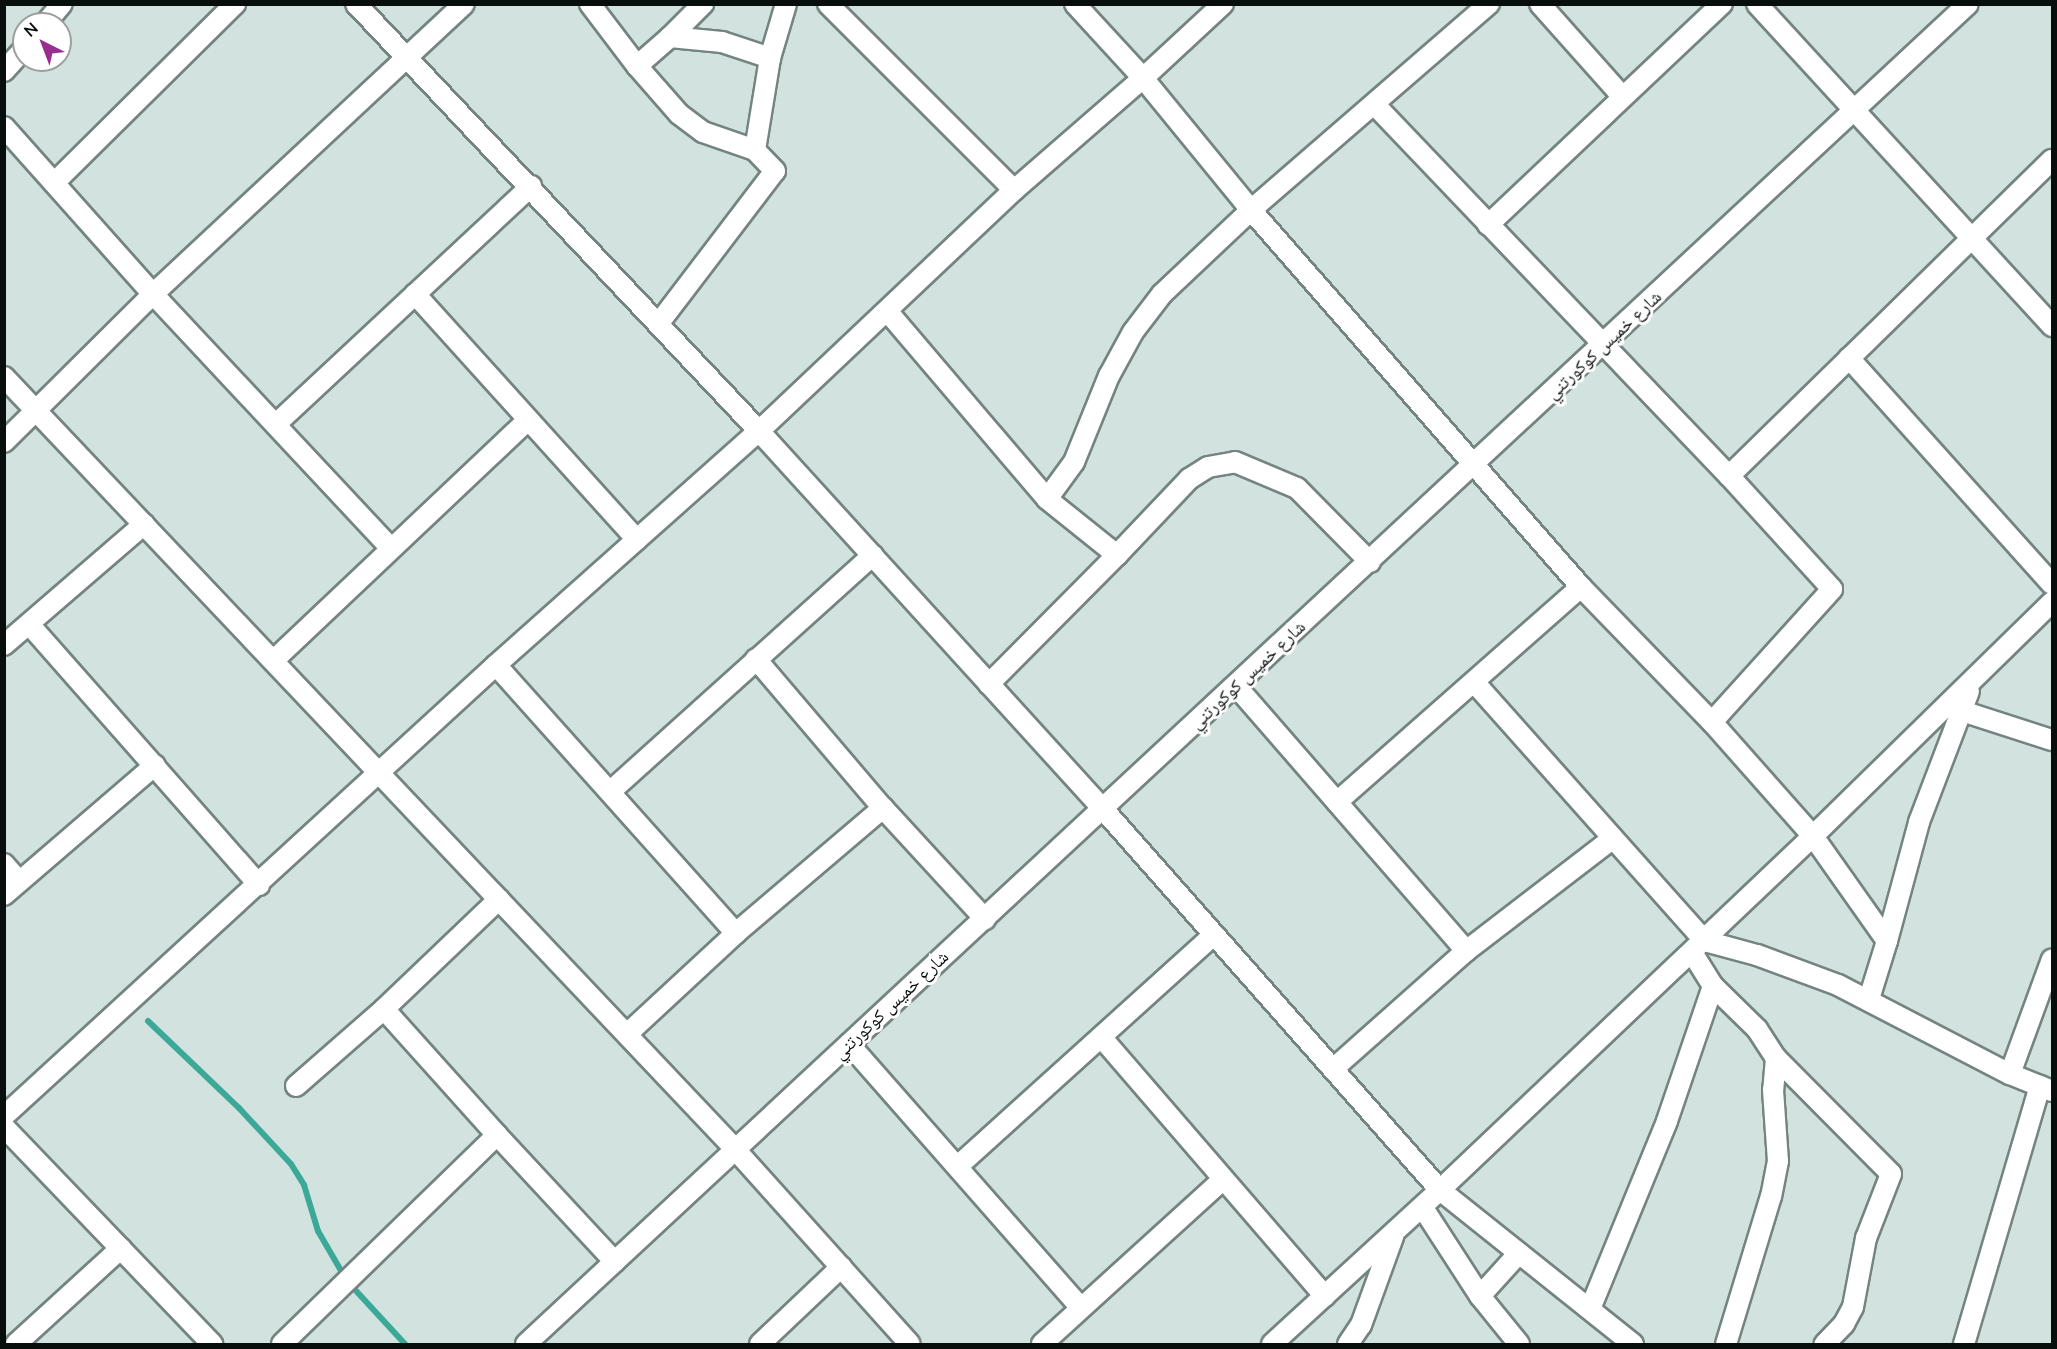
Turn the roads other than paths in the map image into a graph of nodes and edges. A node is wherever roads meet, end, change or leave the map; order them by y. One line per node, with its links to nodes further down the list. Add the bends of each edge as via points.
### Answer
1 (235, 4): 26 (street)
2 (356, 4): 16 (street)
3 (464, 4): 16 (street)
4 (590, 4): 18 (street)
5 (703, 4): 15 (street)
6 (786, 4): 17 (street)
7 (828, 4): 28 (street)
8 (1075, 4): 19 (street)
9 (1223, 4): 19 (street)
10 (1489, 4): 21 (street)
11 (1540, 4): 20 (street)
12 (1722, 4): 20 (street)
13 (1757, 4): 22 (street)
14 (1968, 4): 22 (street, شارع خميس كوكورتني)
15 (670, 36): 17 (street, via 722,42); 18 (street)
16 (408, 57): 27 (street); 32 (street)
17 (770, 58): 24 (street)
18 (637, 66): 24 (street, via 679,114 703,132)
19 (1143, 78): 28 (street); 29 (street)
20 (1622, 96): 30 (street)
21 (1375, 105): 29 (street); 30 (street)
22 (1853, 113): 31 (street); 37 (street, شارع خميس كوكورتني)
23 (4, 127): 26 (street)
24 (755, 150): 35 (street, via 775,171)
25 (2052, 160): 31 (street)
26 (54, 183): 32 (street)
27 (531, 186): 33 (street); 35 (street)
28 (1014, 190): 34 (street)
29 (1251, 210): 45 (street); 47 (street, via 1162,294 1132,332 1108,376 1074,462)
30 (1488, 225): 37 (street)
31 (1970, 237): 36 (street); 38 (street)
32 (153, 294): 40 (street); 42 (street)
33 (415, 294): 41 (street); 42 (street)
34 (888, 312): 43 (street); 47 (street)
35 (659, 323): 43 (street)
36 (2052, 326)
37 (1604, 345): 45 (street, شارع خميس كوكورتني); 46 (street)
38 (1849, 358): 46 (street); 54 (street)
39 (4, 377): 40 (street)
40 (37, 409): 44 (street); 48 (street)
41 (527, 421): 49 (street); 50 (street)
42 (276, 424): 50 (street)
43 (759, 431): 49 (street); 51 (street)
44 (4, 442)
45 (1475, 465): 53 (street, شارع خميس كوكورتني); 55 (street)
46 (1729, 477): 67 (street, via 1832,589)
47 (1047, 499): 52 (street)
48 (144, 524): 57 (street); 60 (street)
49 (637, 540): 61 (street)
50 (391, 548): 60 (street)
51 (873, 555): 59 (street); 64 (street)
52 (1117, 555): 53 (street, via 1189,479 1208,467 1235,462 1298,488); 64 (street)
53 (1370, 562): 65 (street, شارع خميس كوكورتني)
54 (2052, 584)
55 (1581, 587): 63 (street); 67 (street)
56 (2052, 602): 62 (street)
57 (29, 624): 58 (street); 69 (street)
58 (4, 645)
59 (756, 659): 71 (street); 73 (street)
60 (274, 660): 70 (street)
61 (496, 664): 70 (street); 71 (street)
62 (1982, 668): 66 (street); 75 (street)
63 (1474, 682): 72 (street); 76 (street)
64 (989, 684): 74 (street)
65 (1236, 687): 72 (street); 74 (street, شارع خميس كوكورتني)
66 (1959, 710): 68 (street); 85 (street, via 1919,822)
67 (1712, 722): 75 (street)
68 (2052, 740)
69 (155, 765): 78 (street); 79 (street)
70 (380, 775): 79 (street); 81 (street)
71 (612, 790): 83 (street)
72 (1337, 802): 87 (street)
73 (883, 808): 82 (street); 83 (street)
74 (1103, 809): 82 (street, شارع خميس كوكورتني); 84 (street)
75 (1813, 836): 85 (street); 86 (street)
76 (1613, 838): 86 (street); 87 (street)
77 (4, 864): 78 (street)
78 (20, 881): 80 (street)
79 (259, 885): 100 (street)
80 (4, 895)
81 (499, 899): 91 (street); 92 (street)
82 (985, 919): 94 (street, شارع خميس كوكورتني)
83 (736, 933): 92 (street)
84 (1214, 935): 93 (street); 96 (street)
85 (1887, 941): 90 (street)
86 (1699, 946): 89 (street); 90 (street, via 1757,955); 106 (street)
87 (1466, 951): 96 (street)
88 (2052, 959): 97 (street)
89 (1713, 986): 95 (street, via 1757,1029); 116 (street, via 1667,1121)
90 (1869, 999): 97 (street)
91 (384, 1009): 98 (street); 102 (street)
92 (627, 1034): 103 (street)
93 (1102, 1038): 104 (street); 105 (street)
94 (849, 1044): 103 (street, شارع خميس كوكورتني); 104 (street)
95 (1776, 1058): 128 (street, via 1773,1090 1778,1161); 129 (street, via 1891,1174 1866,1238 1853,1307 1844,1324)
96 (1333, 1069): 106 (street)
97 (2010, 1074): 99 (street)
98 (296, 1086)
99 (2046, 1089): 130 (street)
100 (4, 1116)
101 (4, 1127): 109 (street)
102 (497, 1135): 111 (street); 119 (street)
103 (734, 1148): 111 (street, شارع خميس كوكورتني); 112 (street)
104 (958, 1167): 115 (street)
105 (1222, 1180): 113 (street); 115 (street)
106 (1440, 1190): 107 (street); 110 (street)
107 (1424, 1208): 108 (street); 114 (street)
108 (1394, 1234): 113 (street); 125 (street, via 1361,1325)
109 (121, 1248): 117 (street); 118 (street)
110 (1519, 1253): 114 (street); 116 (street)
111 (615, 1262): 120 (street, شارع خميس كوكورتني)
112 (841, 1267): 121 (street); 122 (street)
113 (1325, 1296): 124 (street)
114 (1480, 1296): 126 (street)
115 (1082, 1308): 123 (street)
116 (1590, 1309): 127 (street)
117 (16, 1344)
118 (212, 1344)
119 (282, 1344)
120 (526, 1344)
121 (760, 1344)
122 (910, 1344)
123 (1042, 1344)
124 (1272, 1344)
125 (1348, 1344)
126 (1519, 1344)
127 (1633, 1344)
128 (1726, 1344)
129 (1825, 1344)
130 (1964, 1344)

